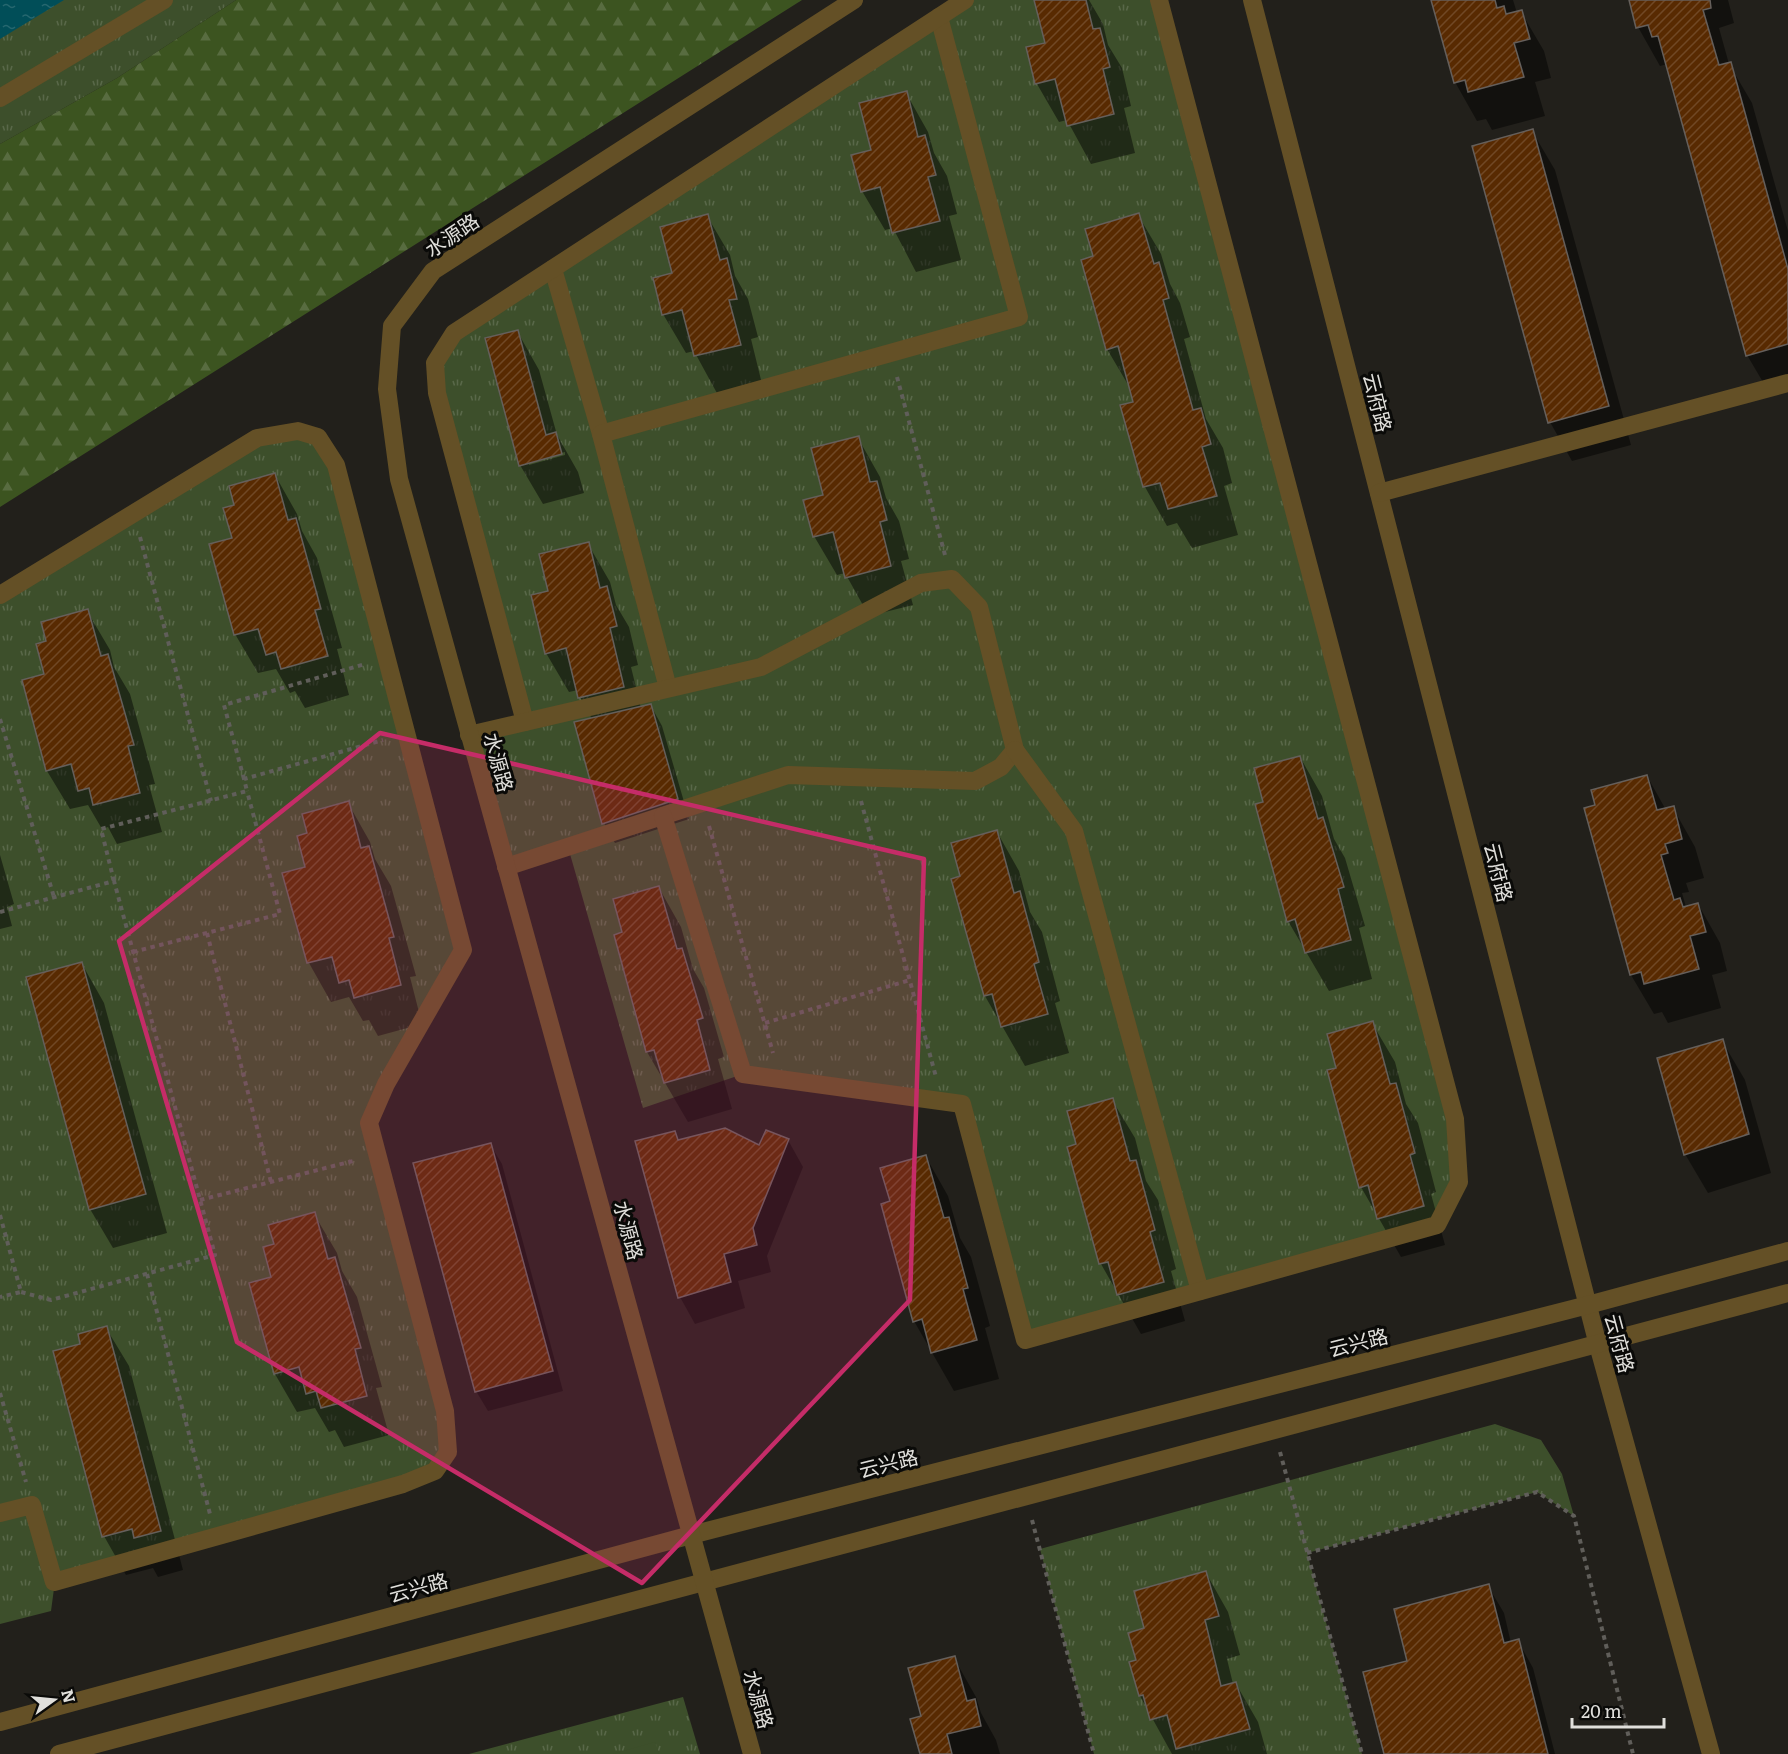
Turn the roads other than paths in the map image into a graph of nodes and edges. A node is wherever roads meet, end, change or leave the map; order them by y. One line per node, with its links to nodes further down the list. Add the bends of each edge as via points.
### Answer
1 (164, 0): 7 (street)
2 (854, 0): 15 (street, 水源路, via 433,271 392,326 387,389 399,479)
3 (965, 0): 6 (street)
4 (1160, 0): 20 (street, via 1455,1119 1459,1182 1437,1225)
5 (1252, 0): 11 (street, 云府路)
6 (939, 17): 8 (street); 10 (street, via 1019,318)
7 (0, 98)
8 (553, 269): 10 (street); 14 (street, via 454,333 435,363 437,393)
9 (1788, 383): 11 (street)
10 (601, 434): 13 (street)
11 (1379, 493): 22 (street, 云府路)
12 (0, 595): 24 (street, via 257,438 298,431 318,437 336,465 463,950 386,1084 369,1123 444,1411 448,1452 435,1472 54,1581 32,1505)
13 (668, 688): 14 (street); 16 (street, via 761,667 921,583 952,579 979,607)
14 (525, 722): 15 (street)
15 (469, 735): 18 (street, 水源路)
16 (1015, 750): 17 (street, via 1001,767 975,781 788,774); 20 (street, via 1074,831)
17 (663, 816): 18 (street); 20 (street, via 743,1074 962,1104 1025,1340)
18 (506, 867): 25 (street, 水源路)
19 (1788, 1251): 22 (street, 云兴路)
20 (1200, 1291)
21 (1788, 1293): 23 (street)
22 (1588, 1305): 23 (street, 云府路); 25 (street, 云兴路)
23 (1598, 1345): 26 (street); 30 (street, 云府路)
24 (0, 1514)
25 (691, 1535): 26 (street, 水源路); 27 (street, 云兴路)
26 (704, 1581): 28 (street); 29 (street, 水源路)
27 (0, 1722)
28 (59, 1754)
29 (752, 1754)
30 (1711, 1754)

